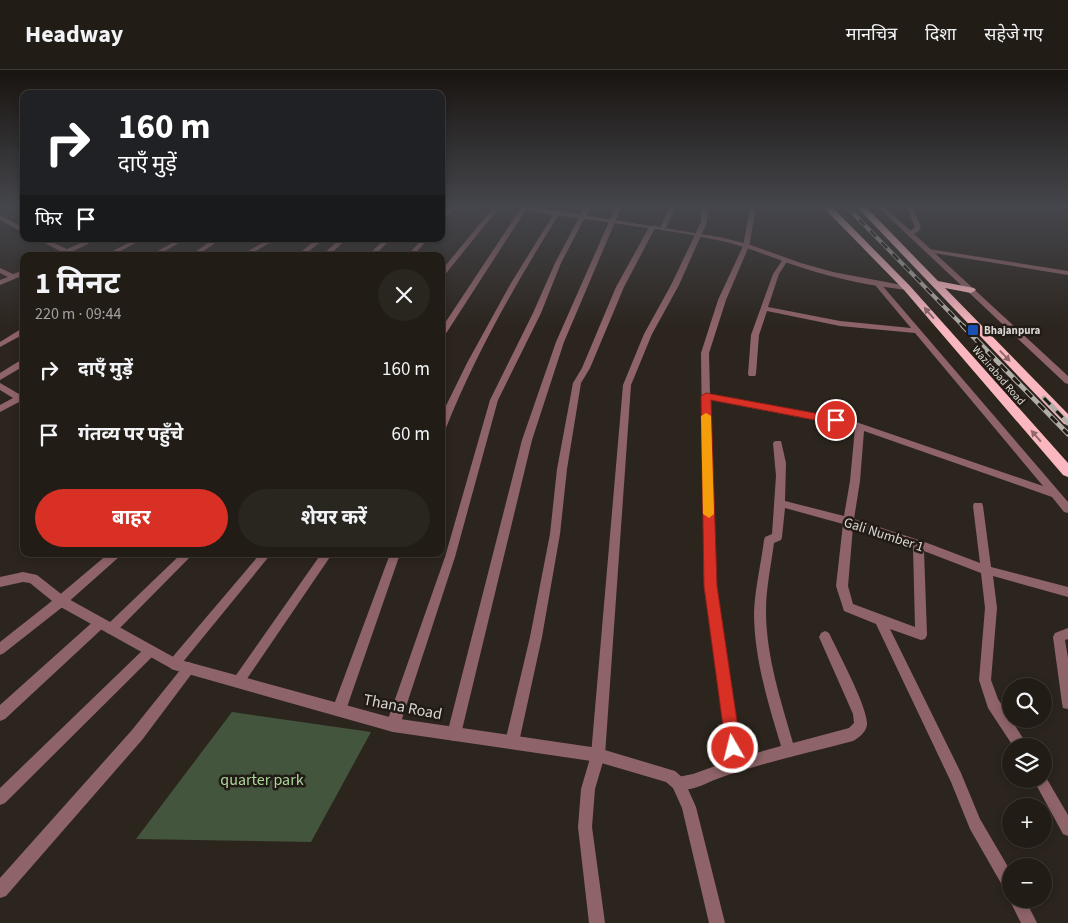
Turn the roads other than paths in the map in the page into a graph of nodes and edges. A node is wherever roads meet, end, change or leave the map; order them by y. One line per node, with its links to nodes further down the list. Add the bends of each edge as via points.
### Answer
1 (464, 248): 16 (street)
2 (498, 248): 26 (street)
3 (534, 248): 39 (street, via 453,397)
4 (566, 248): 71 (street, via 494,400 450,557)
5 (601, 248): 72 (street, via 560,342 527,440)
6 (641, 248): 74 (street, via 620,287 578,383 538,628)
7 (691, 248): 76 (street, via 648,334 627,385)
8 (745, 248): 35 (street, via 722,300 705,353)
9 (751, 248): 14 (street)
10 (867, 248): 23 (highway, Wazirabad Road)
11 (900, 248): 21 (highway, Wazirabad Road)
12 (925, 248): 13 (street)
13 (929, 252): 17 (street); 24 (street)
14 (785, 260): 22 (street); 25 (street, via 776,274)
15 (0, 270): 19 (street)
16 (445, 271)
17 (1068, 273)
18 (20, 274): 19 (street)
19 (13, 277): 20 (street)
20 (0, 283)
21 (934, 283): 24 (highway); 40 (highway, Wazirabad Road, one-way to 40)
22 (879, 285): 23 (street); 27 (street)
23 (906, 288): 43 (highway, Wazirabad Road, one-way to 23)
24 (971, 290): 33 (street)
25 (764, 308): 27 (street, via 863,327); 31 (street, via 755,334)
26 (445, 329)
27 (918, 331): 44 (street)
28 (20, 333): 29 (street)
29 (2, 342)
30 (20, 364): 32 (street)
31 (752, 374)
32 (0, 376)
33 (1068, 381)
34 (0, 386): 36 (street)
35 (706, 396): 41 (street); 77 (street, via 710,586)
36 (20, 398)
37 (20, 400): 38 (street)
38 (0, 409)
39 (445, 418)
40 (1068, 421)
41 (860, 426): 44 (street); 48 (street)
42 (778, 443): 45 (street)
43 (1068, 472)
44 (1055, 494): 47 (street)
45 (779, 503): 48 (street, Gali Number 1); 75 (street, via 777,537 769,540 760,623 770,686)
46 (978, 506): 55 (street)
47 (1068, 509)
48 (848, 521): 49 (street, Gali Number 1); 59 (street, via 842,586 848,607)
49 (918, 544): 55 (street, Gali Number 1); 59 (street, via 921,635)
50 (111, 557): 58 (street)
51 (185, 557): 60 (street)
52 (263, 557): 65 (street)
53 (325, 557): 67 (street)
54 (394, 557): 69 (street)
55 (986, 570): 57 (street, Gali Number 1); 73 (street, via 991,608 985,680 993,703)
56 (0, 582): 58 (street, Thana Road, via 32,578)
57 (1068, 592)
58 (61, 601): 60 (street, Thana Road); 63 (street)
59 (880, 620): 82 (street, via 975,824)
60 (106, 626): 64 (street, Thana Road); 70 (street)
61 (1068, 633): 68 (street, via 1059,637)
62 (825, 637): 75 (street, via 860,714 861,725 853,734)
63 (0, 649)
64 (150, 651): 65 (street, Thana Road); 80 (street)
65 (174, 664): 66 (street, Thana Road)
66 (189, 668): 67 (street, Thana Road); 83 (street, via 137,735)
67 (238, 682): 69 (street, Thana Road)
68 (1068, 703)
69 (339, 710): 71 (street, Thana Road)
70 (0, 714)
71 (394, 724): 72 (street, Thana Road)
72 (454, 734): 74 (street, Thana Road)
73 (1016, 738)
74 (512, 742): 76 (street, Thana Road)
75 (789, 751): 77 (street)
76 (598, 755): 78 (street, Thana Road, via 670,776); 85 (street, via 588,789 585,827)
77 (736, 766): 78 (street, via 693,781)
78 (678, 782): 86 (street, via 689,807)
79 (1045, 788): 81 (street)
80 (0, 798)
81 (1068, 829)
82 (1002, 871)
83 (0, 890)
84 (1022, 908): 87 (street)
85 (597, 923)
86 (717, 923)
87 (1029, 923)

